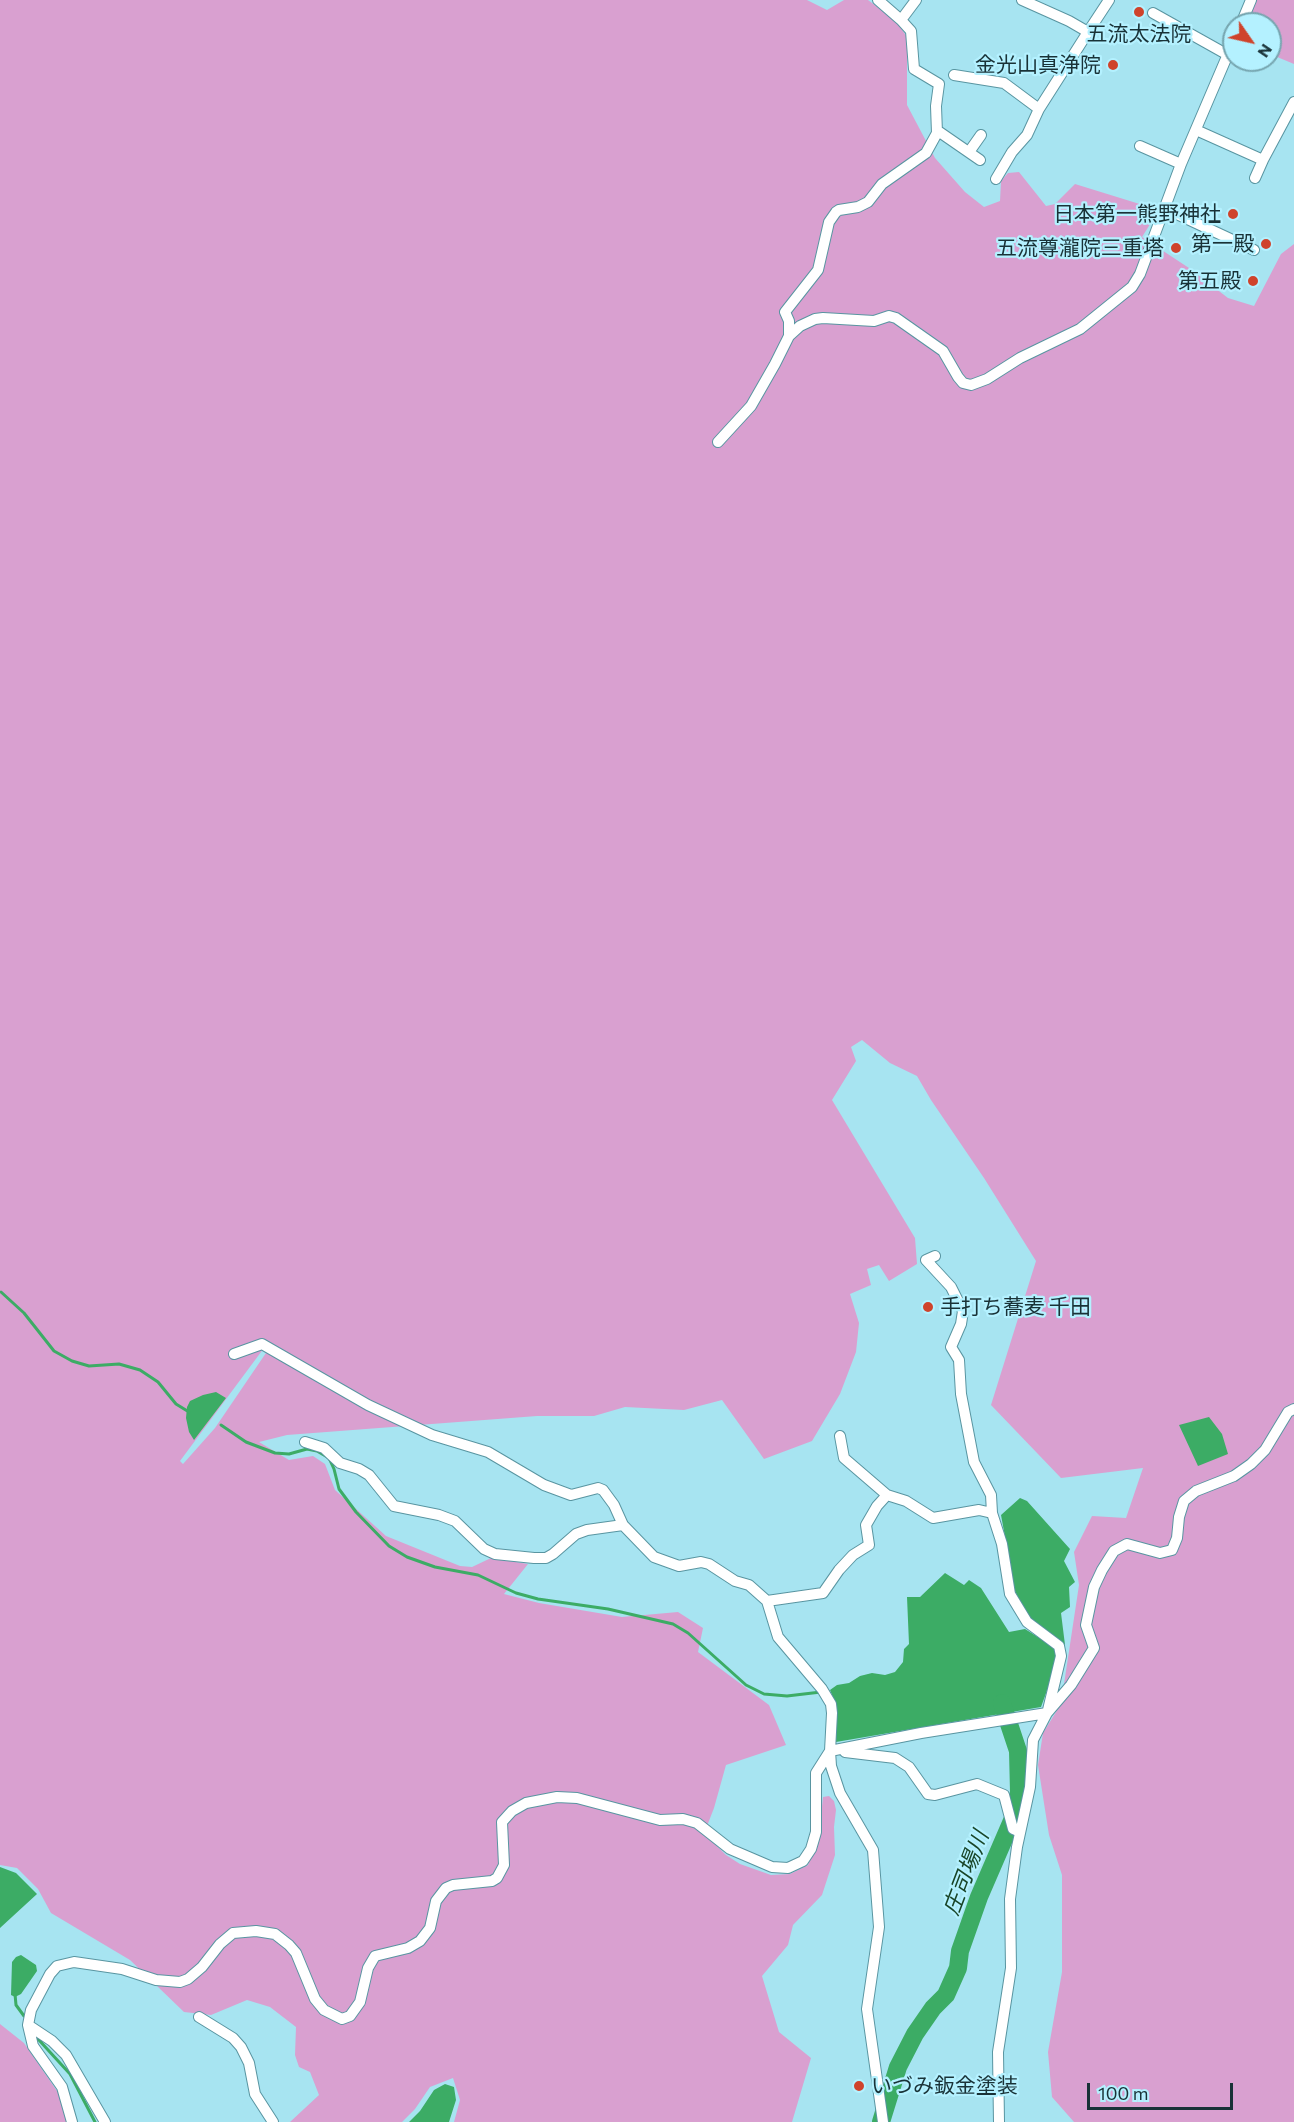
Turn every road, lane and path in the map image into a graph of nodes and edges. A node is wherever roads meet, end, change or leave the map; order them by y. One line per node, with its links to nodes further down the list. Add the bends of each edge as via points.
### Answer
1 (878, 0): 6 (street)
2 (916, 0): 6 (street)
3 (1022, 0): 7 (street)
4 (1109, 0): 7 (street)
5 (1153, 13): 8 (street)
6 (901, 20): 14 (street, via 911,31 914,69 939,84)
7 (1088, 32): 12 (street)
8 (1222, 52)
9 (1222, 69): 13 (street)
10 (954, 75): 12 (street, via 1005,83)
11 (1294, 102): 19 (street)
12 (1039, 109): 22 (street, via 1027,135)
13 (1196, 130): 19 (street); 20 (street)
14 (938, 131): 17 (street); 25 (street, via 926,153 882,184 868,201 836,212 818,270 785,312)
15 (981, 135): 17 (street)
16 (1140, 146): 20 (street)
17 (969, 152): 18 (street)
18 (980, 160)
19 (1263, 160): 21 (street)
20 (1181, 164): 23 (street)
21 (1255, 178)
22 (996, 179)
23 (1166, 209): 24 (street); 25 (street, via 1132,286 1080,329 971,385 958,377 943,351 890,316 873,321 815,319)
24 (1254, 250)
25 (789, 336): 26 (street, via 751,406)
26 (718, 442)
27 (935, 1256): 33 (street, via 926,1260 951,1287 963,1311 951,1347 959,1360 974,1462 991,1495)
28 (234, 1354): 34 (street, via 262,1344 368,1405 432,1435 488,1452 544,1485 571,1495 603,1490)
29 (1294, 1409): 36 (street, via 1251,1464 1184,1501 1172,1550 1160,1553 1127,1544 1114,1551 1094,1587 1086,1625 1094,1648 1071,1686)
30 (840, 1436): 32 (street, via 844,1458)
31 (305, 1442): 34 (street, via 324,1448 340,1463 369,1475 394,1506 455,1521 484,1549 495,1554 546,1558 576,1534)
32 (887, 1495): 33 (street, via 906,1501 933,1518 979,1510); 35 (street, via 866,1526 869,1545 839,1570 823,1593)
33 (992, 1513): 36 (street, via 1002,1544 1010,1594 1027,1622 1059,1646 1061,1656)
34 (623, 1526): 35 (street, via 662,1562 679,1566 709,1564 749,1585)
35 (767, 1601): 37 (street, via 778,1636 824,1692 832,1713)
36 (1047, 1713): 37 (street); 38 (street, via 1033,1740 1031,1779)
37 (830, 1751): 38 (street, via 895,1758 909,1767 928,1794 977,1784 1004,1795 1013,1829); 40 (street, via 816,1773 816,1832 811,1850 803,1861 788,1868 772,1868 730,1849 697,1823 683,1819 660,1820 578,1798 556,1797 526,1803 502,1822 504,1865 497,1878 446,1887 436,1900 430,1928 420,1941 375,1956 360,2002 350,2016 342,2019 324,2010 290,1944 275,1934 256,1931 233,1933 202,1967 180,1982 74,1962 57,1966 31,2010); 44 (street, via 840,1793 873,1850 879,1926 867,2009)
38 (1020, 1832): 45 (street, via 1010,1899 1010,1984 998,2052)
39 (199, 2018): 43 (street, via 241,2047 249,2063 255,2094)
40 (28, 2025): 41 (street, via 33,2046 62,2087); 42 (street, via 66,2055)
41 (72, 2122)
42 (105, 2122)
43 (273, 2122)
44 (883, 2122)
45 (999, 2122)

